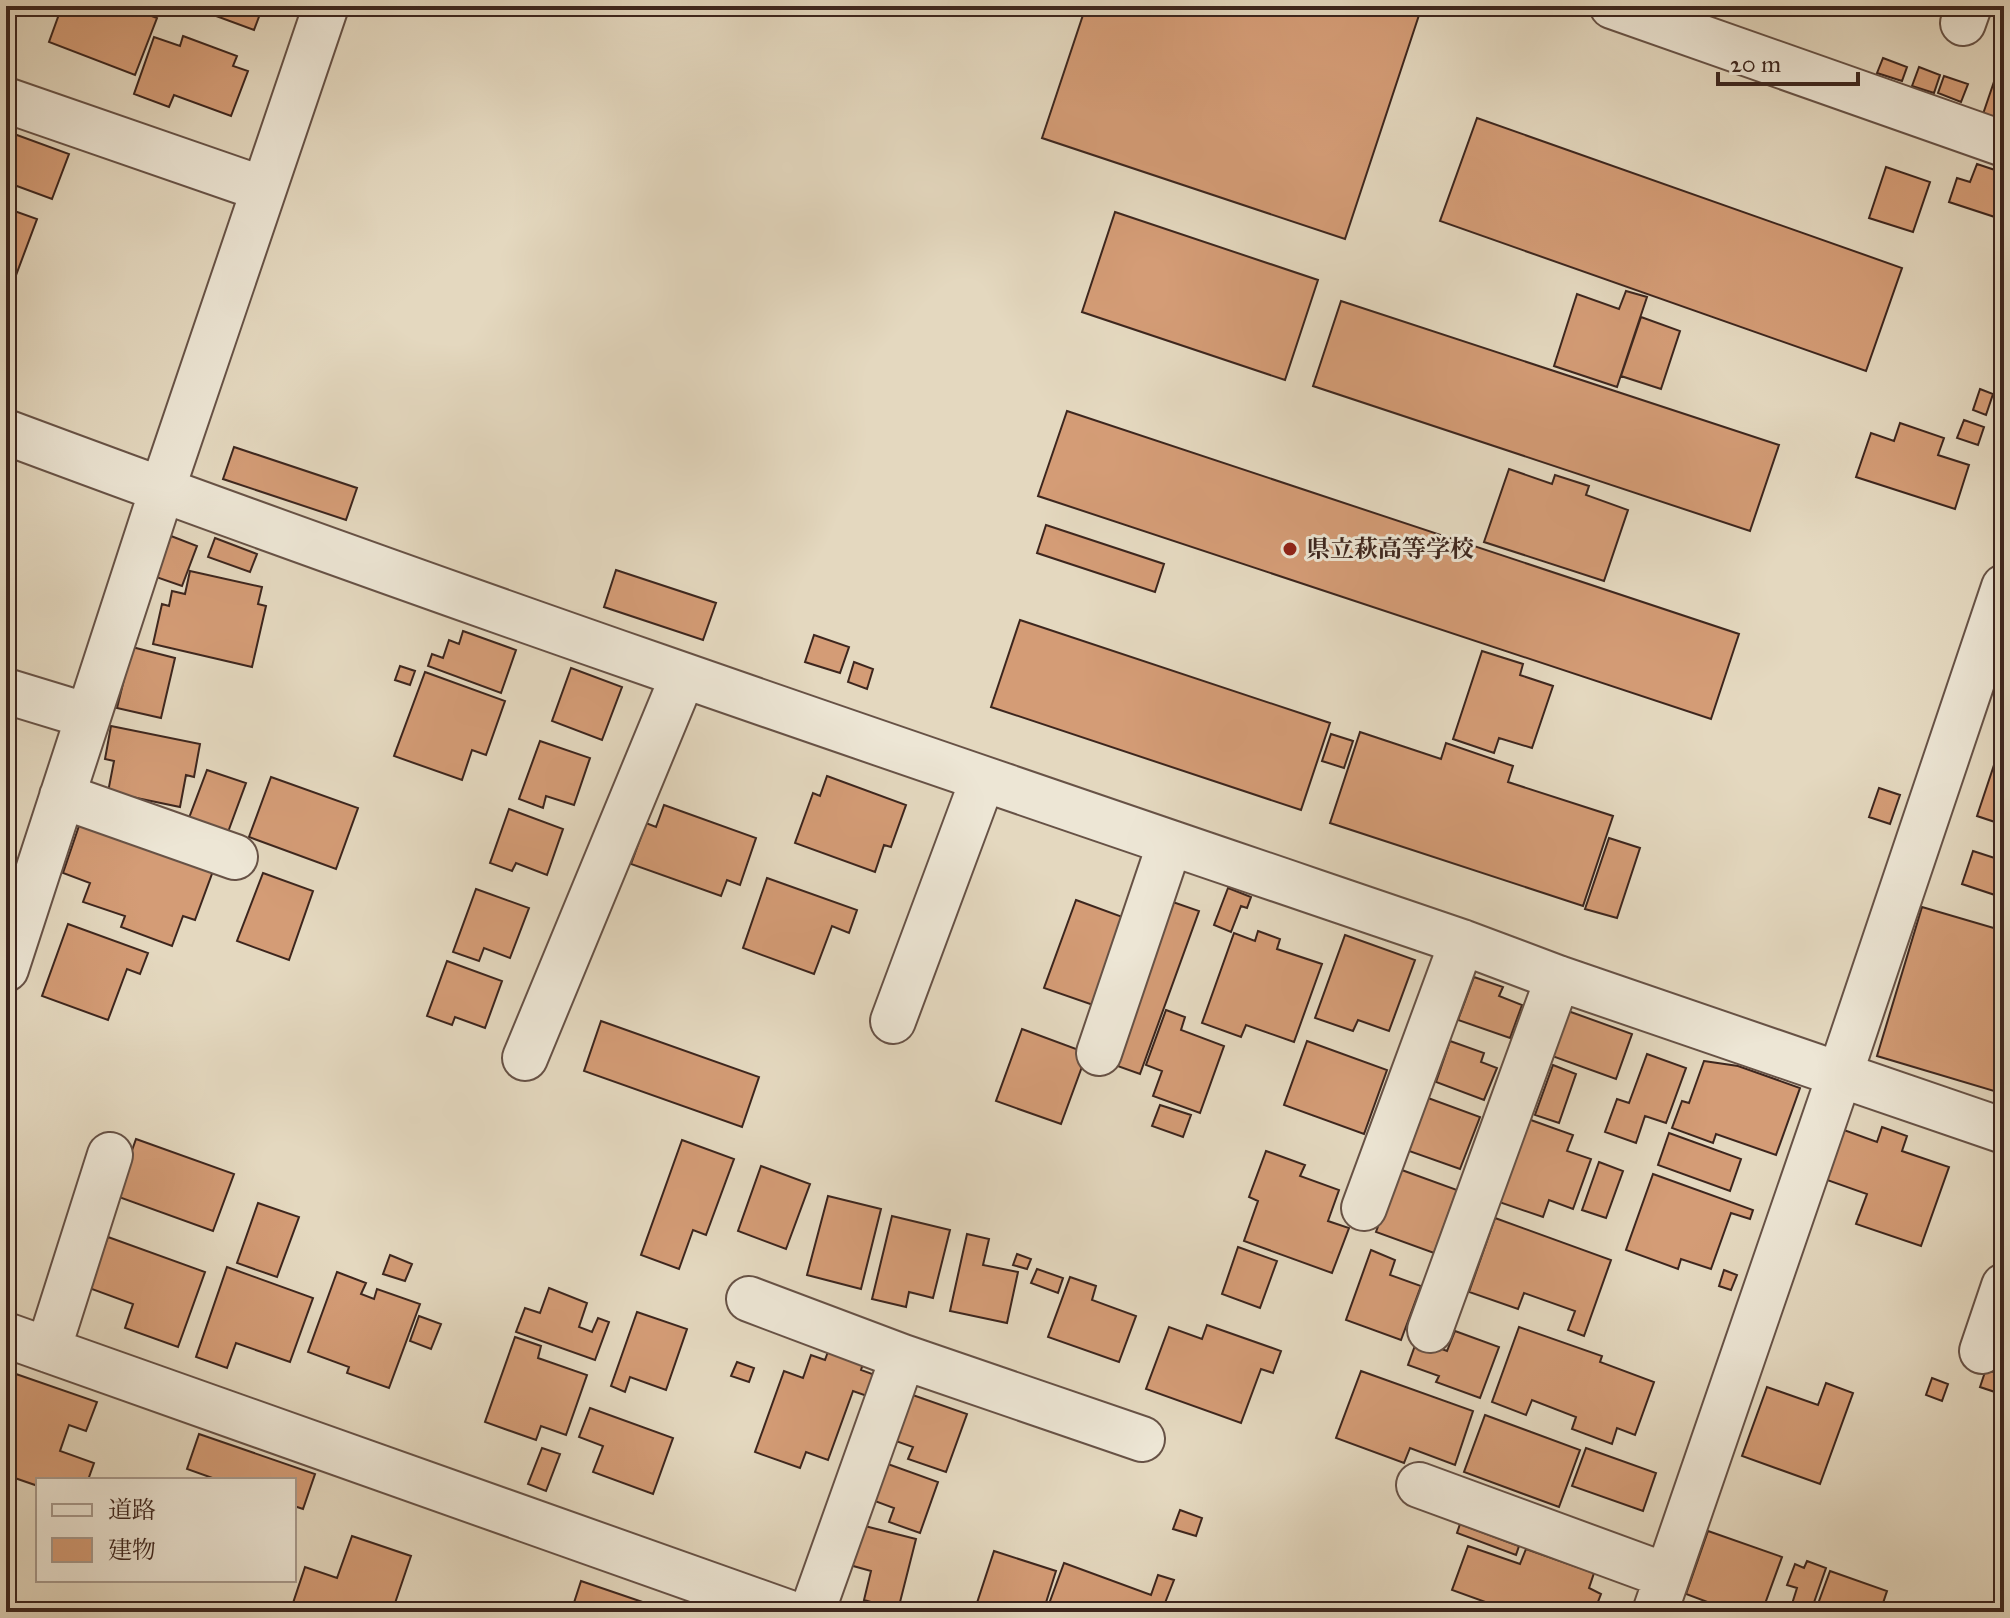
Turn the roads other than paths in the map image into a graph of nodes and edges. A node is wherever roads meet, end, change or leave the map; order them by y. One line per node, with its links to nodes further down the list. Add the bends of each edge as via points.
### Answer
1 (326, 6): 5 (street)
2 (1621, 8): 4 (street)
3 (6, 100): 5 (street)
4 (2004, 144)
5 (263, 189): 7 (street)
6 (6, 432): 7 (street)
7 (162, 490): 9 (street); 11 (street)
8 (2004, 587): 22 (street)
9 (683, 676): 12 (street); 21 (street)
10 (6, 691): 11 (street)
11 (88, 716): 13 (street)
12 (983, 779): 14 (street); 19 (street)
13 (62, 796): 15 (street); 17 (street)
14 (1170, 843): 16 (street); 20 (street)
15 (235, 857)
16 (1462, 942): 18 (street); 25 (street)
17 (6, 969)
18 (1558, 978): 22 (street); 28 (street)
19 (893, 1021)
20 (1099, 1053)
21 (525, 1058)
22 (1840, 1074): 23 (street); 35 (street)
23 (2004, 1131)
24 (110, 1155): 30 (street)
25 (1364, 1208)
26 (2004, 1286): 31 (street)
27 (749, 1299): 32 (street)
28 (1430, 1330)
29 (6, 1335): 30 (street)
30 (48, 1350): 36 (street)
31 (1982, 1351)
32 (903, 1357): 33 (street); 37 (street)
33 (1142, 1439)
34 (1419, 1485): 35 (street)
35 (1658, 1603)
36 (787, 1612)
37 (812, 1612)

